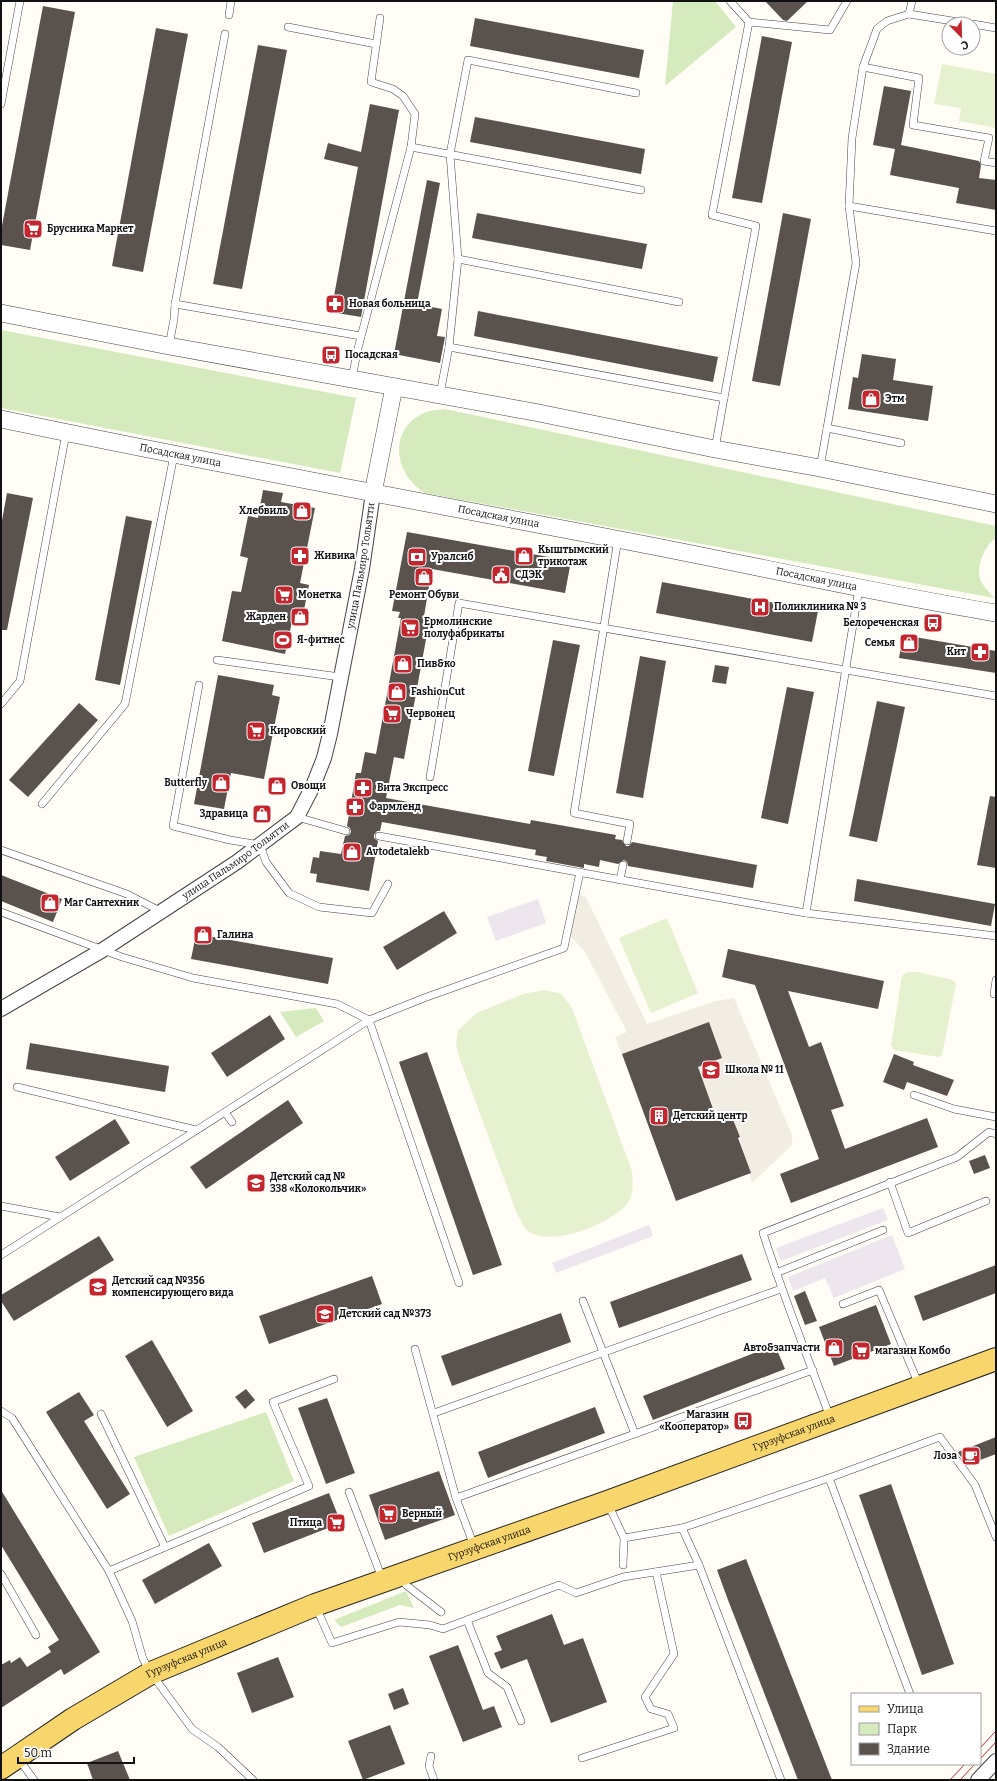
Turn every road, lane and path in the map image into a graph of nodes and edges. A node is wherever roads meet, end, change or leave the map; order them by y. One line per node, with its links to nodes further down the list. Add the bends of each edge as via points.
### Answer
1 (20, 1): 18 (lane)
2 (231, 1): 7 (lane)
3 (730, 1): 10 (lane)
4 (847, 1): 10 (lane, via 830,30)
5 (912, 1): 6 (lane)
6 (909, 14): 9 (lane); 16 (lane, via 887,21 877,29)
7 (228, 15)
8 (380, 18): 15 (lane)
9 (941, 19)
10 (749, 22): 35 (lane, via 712,215 756,226)
11 (981, 26): 13 (lane)
12 (288, 27): 15 (lane)
13 (996, 28)
14 (225, 34): 27 (lane)
15 (376, 44): 19 (lane, via 371,82 393,89 404,96 415,114)
16 (863, 67): 21 (lane, via 919,78 913,125 989,138 984,161); 23 (lane, via 852,138)
17 (636, 92): 20 (lane, via 468,60)
18 (1, 104)
19 (410, 147): 20 (lane); 29 (lane)
20 (450, 154): 22 (lane); 25 (lane)
21 (996, 163)
22 (640, 190)
23 (849, 206): 24 (lane); 37 (lane, via 856,263)
24 (996, 231)
25 (458, 259): 26 (lane); 31 (lane)
26 (679, 302)
27 (175, 304): 29 (lane); 30 (lane)
28 (1, 313): 30 (street)
29 (361, 336): 32 (lane)
30 (169, 346): 32 (street)
31 (449, 347): 34 (lane); 35 (lane)
32 (352, 379): 33 (street)
33 (394, 387): 34 (street); 43 (street, улица Пальмиро Тольятти)
34 (440, 394): 40 (street)
35 (724, 398): 40 (lane)
36 (1, 419): 38 (street, Посадская улица)
37 (827, 428): 39 (lane); 42 (lane)
38 (66, 433): 41 (street, Посадская улица); 54 (lane, via 20,681)
39 (901, 443)
40 (715, 449): 42 (street)
41 (174, 454): 43 (street, Посадская улица); 56 (lane, via 126,704)
42 (820, 468): 44 (street)
43 (373, 494): 45 (street, Посадская улица); 51 (street, улица Пальмиро Тольятти, via 362,569)
44 (996, 504)
45 (618, 539): 46 (street, Посадская улица); 48 (lane)
46 (858, 588): 47 (street, Посадская улица); 50 (lane)
47 (996, 613)
48 (603, 628): 50 (lane); 55 (lane, via 459,603); 60 (lane, via 574,813 630,824)
49 (217, 660): 51 (lane)
50 (845, 670): 53 (lane); 69 (lane)
51 (340, 677): 57 (street, улица Пальмиро Тольятти, via 324,758)
52 (199, 685): 61 (lane, via 173,826)
53 (996, 696)
54 (1, 704)
55 (430, 778)
56 (42, 804)
57 (297, 817): 58 (lane); 61 (street, улица Пальмиро Тольятти)
58 (346, 831)
59 (379, 836): 64 (lane)
60 (627, 841)
61 (260, 846): 66 (lane, via 266,862 289,893 319,907 372,913); 67 (street, улица Пальмиро Тольятти)
62 (1, 850): 67 (lane, via 127,894)
63 (623, 865): 65 (lane)
64 (580, 872): 65 (lane); 75 (lane, via 564,948)
65 (620, 880): 69 (lane)
66 (388, 884)
67 (160, 911): 71 (street, улица Пальмиро Тольятти)
68 (1, 912): 71 (lane)
69 (806, 913): 70 (lane)
70 (996, 936)
71 (101, 951): 74 (street, улица Пальмиро Тольятти); 75 (lane, via 194,978 337,1004)
72 (996, 980): 73 (lane)
73 (996, 994)
74 (1, 1009)
75 (369, 1020): 78 (lane); 90 (lane)
76 (17, 1087): 81 (lane)
77 (914, 1095): 79 (lane, via 954,1109)
78 (225, 1112): 80 (lane); 81 (lane)
79 (996, 1117)
80 (232, 1122)
81 (196, 1130): 86 (lane)
82 (996, 1134): 83 (lane, via 989,1132 957,1157)
83 (890, 1182): 84 (lane, via 908,1233); 89 (lane, via 763,1233)
84 (986, 1201)
85 (1, 1206): 86 (lane)
86 (60, 1217): 88 (lane)
87 (883, 1230): 89 (lane)
88 (1, 1255)
89 (776, 1273): 91 (lane)
90 (459, 1283)
91 (781, 1289): 95 (lane); 97 (lane)
92 (583, 1301): 95 (lane)
93 (843, 1304): 99 (lane, via 880,1290)
94 (416, 1349): 101 (lane)
95 (603, 1353): 101 (lane); 104 (lane)
96 (996, 1359): 99 (main road, Гурзуфская улица)
97 (813, 1370): 103 (lane); 104 (lane)
98 (334, 1379): 112 (lane, via 273,1402 309,1486)
99 (920, 1387): 103 (main road, Гурзуфская улица)
100 (1, 1411): 116 (lane, via 12,1418)
101 (434, 1413): 107 (lane)
102 (101, 1414): 112 (lane)
103 (831, 1419): 108 (main road, Гурзуфская улица)
104 (634, 1434): 107 (lane)
105 (829, 1478): 109 (lane); 110 (lane, via 940,1437 975,1485); 125 (lane)
106 (350, 1492): 119 (lane)
107 (456, 1498): 113 (lane)
108 (607, 1502): 111 (lane); 113 (main road, Гурзуфская улица)
109 (682, 1528): 111 (lane); 115 (lane)
110 (996, 1537)
111 (624, 1538): 114 (lane)
112 (165, 1547): 116 (lane)
113 (474, 1549): 119 (main road, Гурзуфская улица)
114 (623, 1565)
115 (699, 1566): 117 (lane); 134 (lane)
116 (109, 1571): 124 (lane, via 132,1621 143,1659)
117 (656, 1572): 122 (lane, via 623,1577 576,1593 559,1585); 128 (lane, via 674,1654 645,1697 651,1709 668,1714 674,1728)
118 (1, 1574): 123 (lane)
119 (392, 1577): 120 (main road, Гурзуфская улица); 121 (lane)
120 (315, 1605): 122 (lane, via 332,1643 399,1622 443,1629); 124 (main road, Гурзуфская улица)
121 (441, 1612)
122 (467, 1620): 126 (lane, via 488,1673 506,1687)
123 (36, 1635)
124 (150, 1673): 130 (main road, Гурзуфская улица, via 72,1719); 132 (lane, via 192,1729 218,1747)
125 (910, 1693)
126 (521, 1721)
127 (431, 1756): 133 (lane, via 429,1766)
128 (582, 1758)
129 (996, 1761): 135 (street)
130 (9, 1763): 131 (lane)
131 (34, 1780)
132 (253, 1780)
133 (434, 1780)
134 (782, 1780)
135 (978, 1780)

